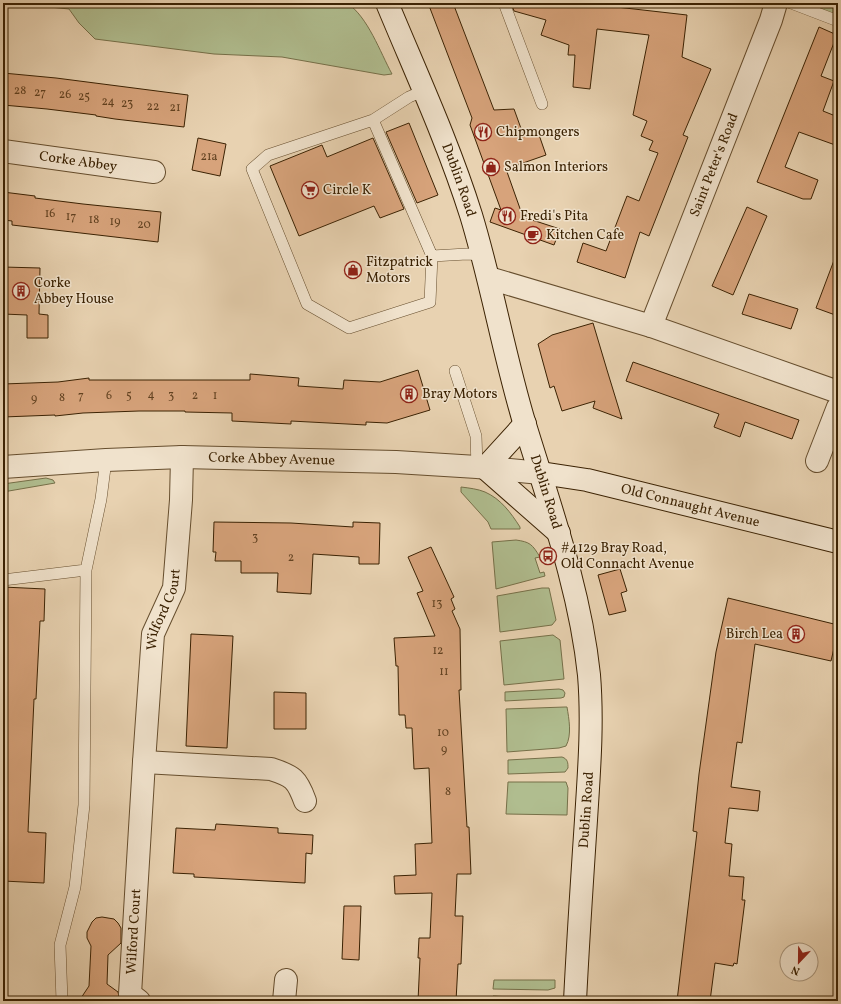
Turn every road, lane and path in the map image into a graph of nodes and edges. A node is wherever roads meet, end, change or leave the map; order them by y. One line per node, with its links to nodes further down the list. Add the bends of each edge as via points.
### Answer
1 (387, 3): 6 (street, Dublin Road)
2 (504, 3): 7 (lane)
3 (776, 3): 14 (street, Saint Peter's Road, via 769,27)
4 (791, 3): 5 (lane)
5 (838, 21)
6 (423, 91): 8 (lane); 11 (street, Dublin Road, via 459,177)
7 (542, 104)
8 (373, 120): 12 (lane); 12 (lane, via 268,155 252,169 307,304 349,328 430,302)
9 (3, 151): 10 (street, Corke Abbey)
10 (154, 172)
11 (482, 255): 12 (lane); 13 (street, Dublin Road)
12 (432, 256)
13 (489, 278): 14 (street); 18 (street, Dublin Road)
14 (651, 326): 16 (street)
15 (455, 371): 23 (lane, via 476,436)
16 (838, 392)
17 (838, 407): 21 (street)
18 (525, 424): 23 (street); 24 (street, Dublin Road)
19 (182, 457): 20 (street, Corke Abbey Avenue); 23 (street, Corke Abbey Avenue, via 396,462); 29 (street, Wilford Court, via 174,588 153,634)
20 (106, 460): 22 (street, Corke Abbey Avenue); 27 (lane, via 101,499)
21 (817, 461)
22 (3, 467)
23 (481, 467): 24 (street, Corke Abbey Avenue); 25 (street)
24 (541, 473): 25 (street, Dublin Road); 26 (street, Old Connaught Avenue, via 587,480)
25 (559, 533): 33 (street, Dublin Road, via 578,605 589,677 591,730)
26 (838, 542)
27 (86, 570): 28 (lane); 31 (lane, via 84,804 75,887 60,945)
28 (3, 580)
29 (144, 762): 30 (street, via 271,770 288,775 299,786); 32 (street, Wilford Court, via 130,994)
30 (305, 801)
31 (62, 1001)
32 (139, 1001)
33 (575, 1001)

